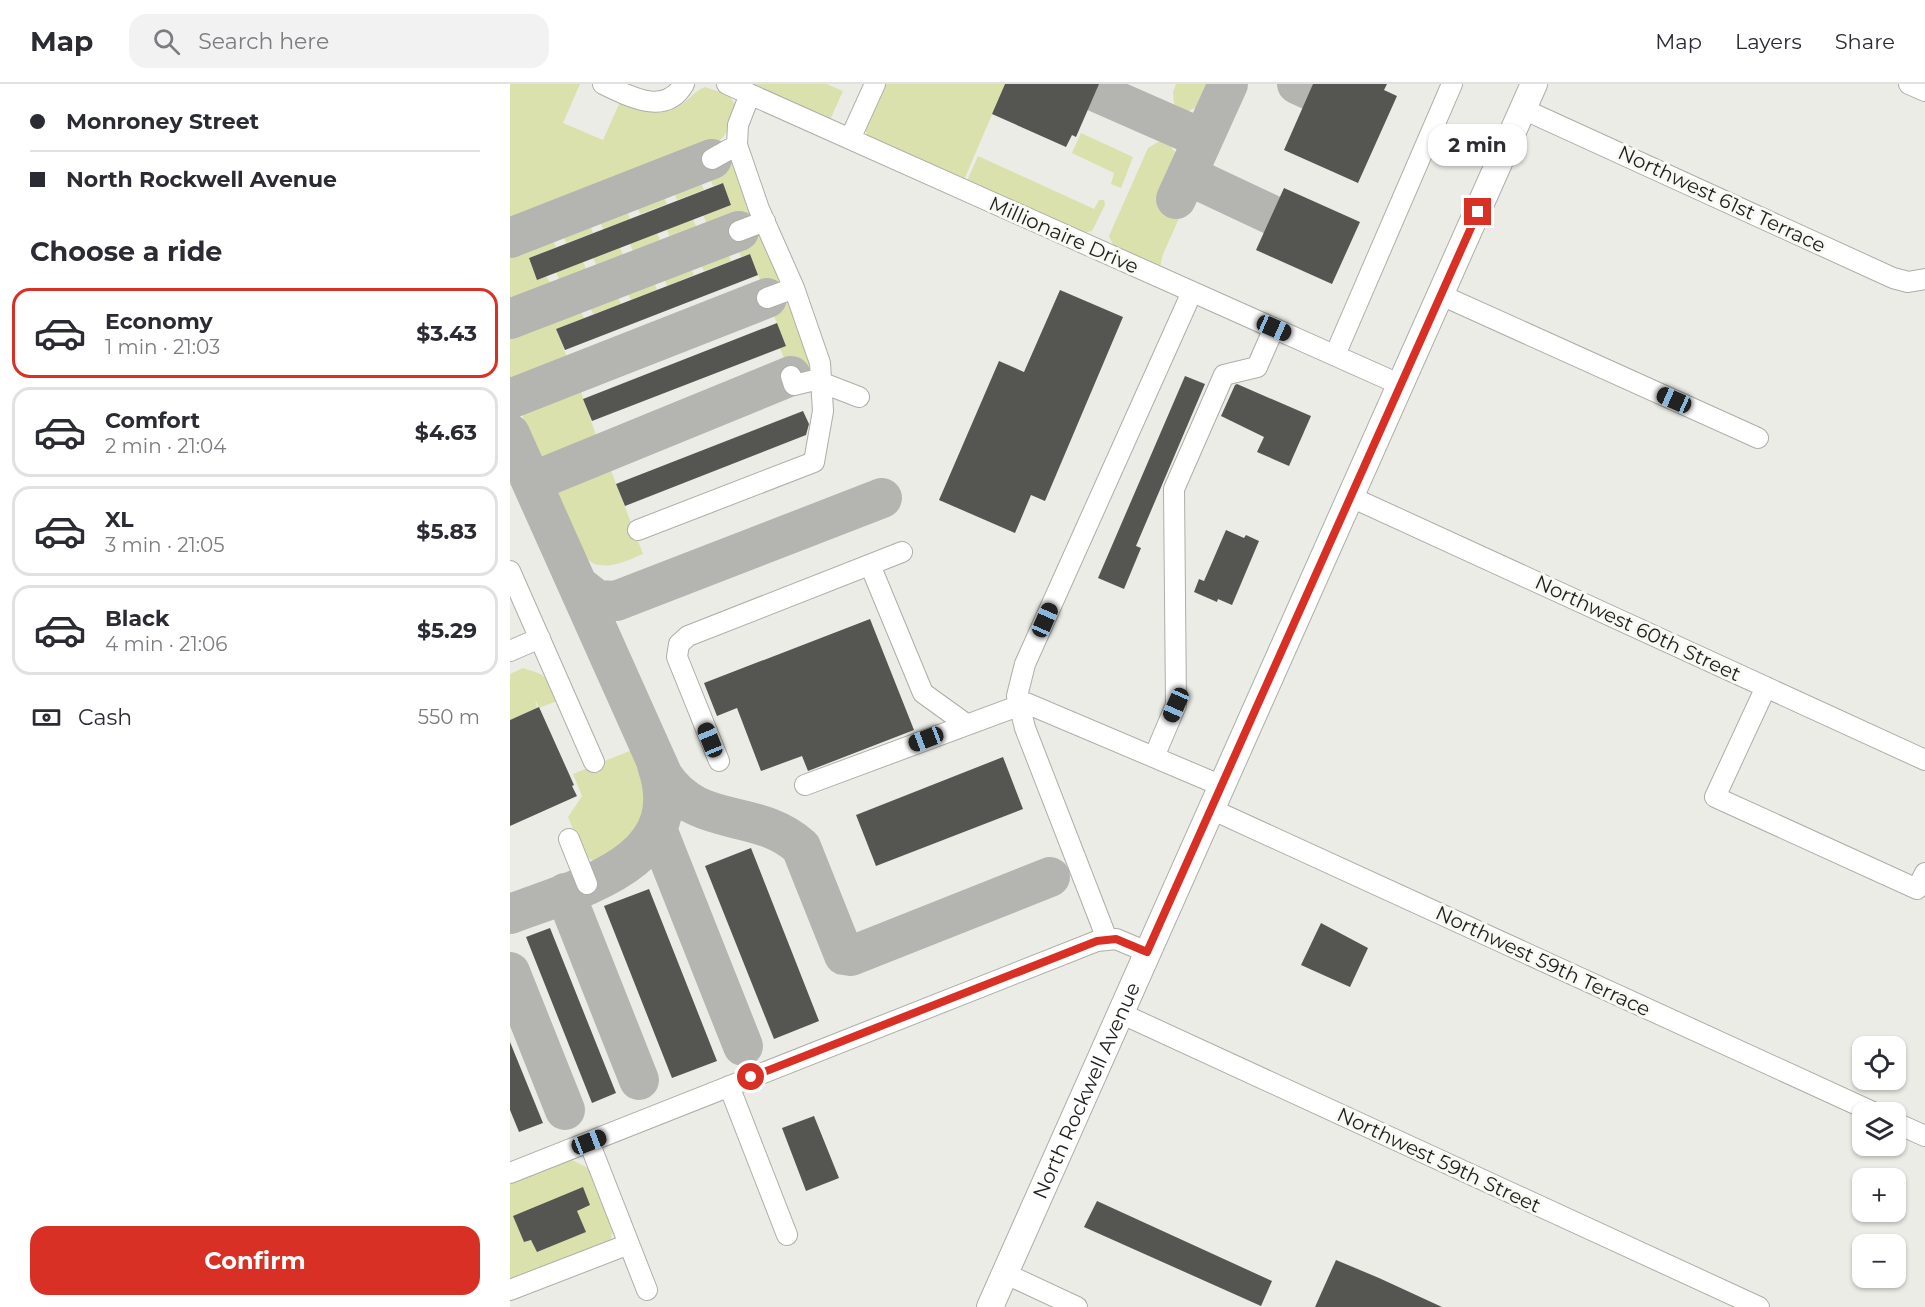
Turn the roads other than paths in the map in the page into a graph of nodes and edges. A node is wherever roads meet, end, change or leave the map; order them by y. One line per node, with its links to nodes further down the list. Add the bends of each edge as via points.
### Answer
1 (603, 84): 2 (street, via 638,100 656,103 671,98)
2 (684, 84)
3 (727, 84): 9 (street, Millionaire Drive)
4 (875, 84): 11 (street)
5 (1452, 84): 22 (street)
6 (1534, 84): 10 (main road, North Rockwell Avenue)
7 (1909, 84): 8 (street)
8 (1925, 91)
9 (750, 94): 11 (street, Millionaire Drive); 12 (street, via 738,125)
10 (1523, 109): 16 (street, Northwest 61st Terrace, via 1893,278); 19 (main road, North Rockwell Avenue)
11 (850, 139): 18 (street, Millionaire Drive)
12 (737, 145): 13 (street); 14 (street)
13 (712, 159)
14 (765, 221): 15 (street); 17 (street)
15 (739, 231)
16 (1923, 280)
17 (794, 288): 20 (street); 24 (street, via 820,363)
18 (1192, 292): 21 (street, Millionaire Drive); 36 (street, via 1025,664)
19 (1441, 295): 25 (main road, North Rockwell Avenue); 27 (street)
20 (767, 298)
21 (1274, 328): 22 (street, Millionaire Drive); 38 (street, via 1257,367 1224,375 1174,489 1176,705)
22 (1335, 356): 25 (street, Millionaire Drive)
23 (790, 376): 24 (street, via 794,385)
24 (821, 382): 26 (street); 29 (street, via 823,411 814,462)
25 (1401, 385): 28 (main road, North Rockwell Avenue)
26 (859, 397)
27 (1758, 438)
28 (1351, 497): 35 (street, Northwest 60th Street); 43 (main road, North Rockwell Avenue)
29 (638, 530)
30 (902, 552): 31 (street)
31 (870, 565): 37 (street, via 922,693); 40 (street, via 688,636 679,644 677,657)
32 (510, 571): 33 (street)
33 (540, 638): 34 (street); 41 (street)
34 (510, 651)
35 (1766, 687): 39 (street, Northwest 60th Street); 46 (street, via 1715,797 1917,890)
36 (1017, 704): 37 (street); 38 (street, via 1034,704); 48 (street)
37 (966, 724): 42 (street)
38 (1154, 757): 43 (street)
39 (1925, 760)
40 (719, 761)
41 (594, 762)
42 (805, 785)
43 (1222, 786): 44 (main road, North Rockwell Avenue)
44 (1211, 809): 49 (main road, North Rockwell Avenue); 52 (street, Northwest 59th Terrace)
45 (569, 839): 47 (street)
46 (1925, 873)
47 (587, 884)
48 (1107, 939): 49 (street); 51 (street)
49 (1147, 952): 50 (main road, North Rockwell Avenue)
50 (1120, 1013): 59 (main road, North Rockwell Avenue); 64 (street, Northwest 59th Street)
51 (729, 1086): 55 (street); 57 (street)
52 (1852, 1102)
53 (1906, 1127): 54 (street)
54 (1925, 1136)
55 (589, 1142): 56 (street); 58 (street)
56 (510, 1173)
57 (787, 1235)
58 (629, 1244): 60 (street); 61 (street)
59 (1004, 1274): 62 (main road, North Rockwell Avenue); 63 (street)
60 (510, 1290)
61 (647, 1290)
62 (990, 1307)
63 (1077, 1307)
64 (1759, 1307)

